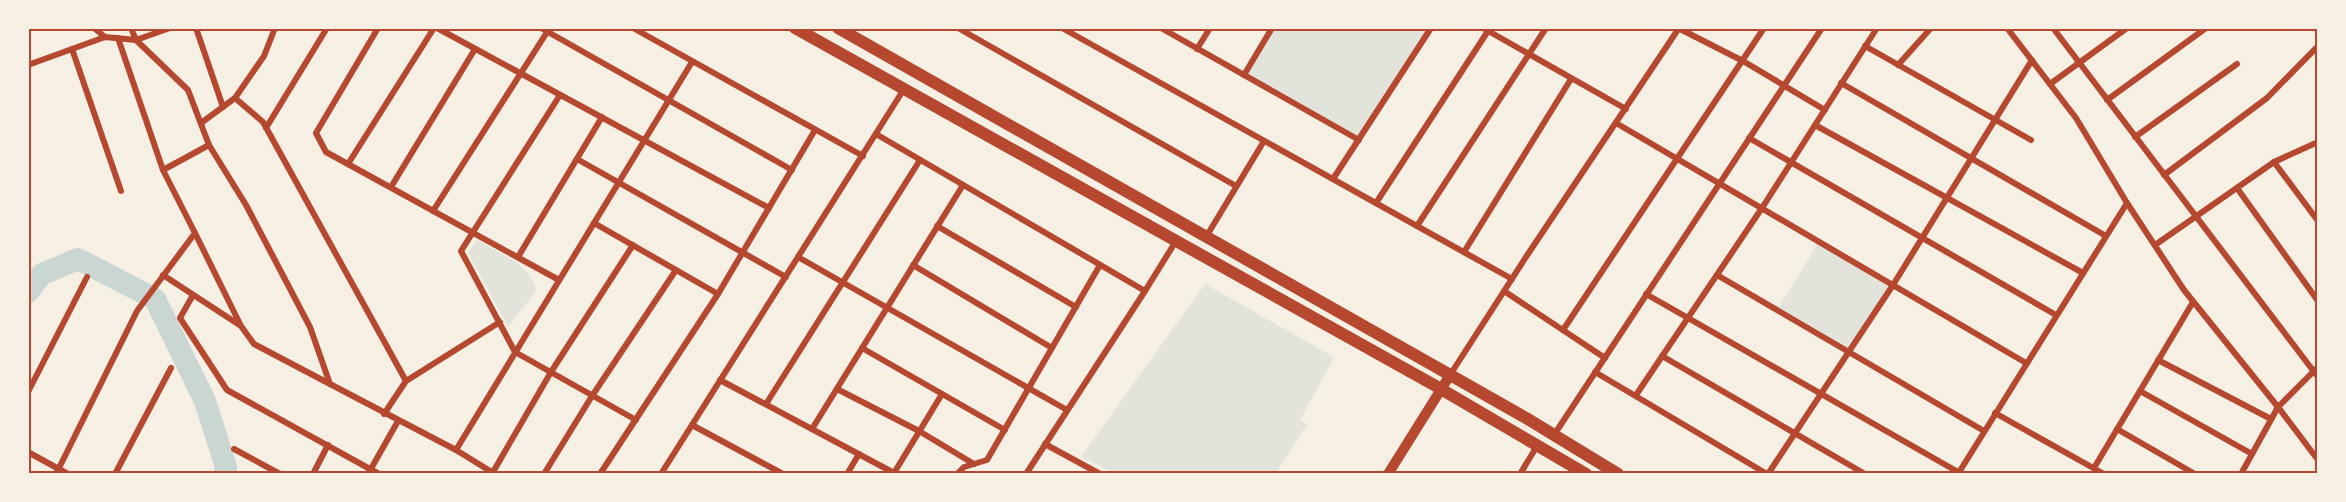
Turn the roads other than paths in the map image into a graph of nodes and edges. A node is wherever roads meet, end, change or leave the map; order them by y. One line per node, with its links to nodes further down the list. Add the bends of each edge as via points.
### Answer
1 (94, 28): 30 (street)
2 (131, 28): 32 (street)
3 (170, 28): 32 (street)
4 (196, 28): 57 (street)
5 (275, 28): 54 (street, via 264,56)
6 (327, 28): 65 (street)
7 (378, 28): 83 (street, via 316,133 326,152)
8 (435, 28): 36 (street); 83 (street)
9 (633, 28): 41 (street)
10 (795, 28): 52 (main road)
11 (838, 28): 109 (main road)
12 (958, 28): 91 (street)
13 (1062, 28): 73 (street)
14 (1161, 28): 37 (street)
15 (1210, 28): 37 (street)
16 (1272, 28): 47 (street)
17 (1431, 28): 71 (street)
18 (1546, 28): 38 (street)
19 (1764, 28): 40 (street)
20 (1822, 28): 51 (street)
21 (1876, 28): 33 (street)
22 (1931, 28): 43 (street)
23 (2007, 28): 39 (street)
24 (2053, 28): 42 (street)
25 (2127, 28): 42 (street)
26 (2206, 28): 56 (street)
27 (1679, 29): 40 (street); 58 (street)
28 (546, 30): 46 (street); 55 (street)
29 (1485, 30): 38 (street); 96 (street)
30 (105, 37): 31 (street); 35 (street)
31 (118, 38): 32 (street); 84 (street)
32 (136, 40): 62 (street, via 188,90)
33 (1865, 46): 43 (street); 49 (street)
34 (2318, 46): 86 (street, via 2266,99)
35 (72, 49): 45 (street); 94 (street)
36 (475, 49): 46 (street); 92 (street)
37 (1197, 49): 47 (street)
38 (1529, 54): 48 (street); 105 (street)
39 (2032, 60): 50 (street); 61 (street)
40 (1743, 61): 51 (street); 80 (street)
41 (692, 62): 55 (street); 66 (street)
42 (2079, 62): 50 (street); 56 (street)
43 (1898, 64): 61 (street)
44 (2237, 64): 68 (street)
45 (28, 65)
46 (520, 74): 53 (street); 100 (street)
47 (1244, 75): 71 (street)
48 (1571, 79): 58 (street); 115 (street)
49 (1841, 83): 59 (street); 77 (street)
50 (2050, 84): 97 (street, via 2076,118)
51 (1784, 86): 59 (street); 69 (street)
52 (904, 89): 67 (street); 111 (main road)
53 (561, 95): 60 (street); 107 (street)
54 (235, 99): 57 (street); 65 (street)
55 (669, 100): 70 (street); 85 (street)
56 (2108, 100): 68 (street)
57 (223, 107): 62 (street)
58 (1626, 109): 63 (street)
59 (1825, 110): 64 (street)
60 (602, 117): 70 (street); 78 (street)
61 (1995, 119): 72 (street); 77 (street)
62 (201, 123): 75 (street)
63 (1616, 123): 80 (street); 126 (street)
64 (1815, 125): 81 (street); 95 (street)
65 (266, 128): 158 (street)
66 (815, 130): 76 (street); 85 (street)
67 (876, 134): 76 (street); 79 (street)
68 (2136, 137): 86 (street)
69 (1749, 138): 81 (street); 89 (street)
70 (644, 140): 88 (street); 98 (street)
71 (1359, 140): 87 (street)
72 (2031, 140)
73 (1264, 141): 87 (street); 91 (street)
74 (2318, 142): 82 (street)
75 (209, 146): 84 (street); 159 (street, via 246,205 310,327)
76 (862, 156): 117 (street)
77 (1971, 158): 95 (street); 108 (street)
78 (577, 159): 88 (street); 116 (street)
79 (920, 160): 90 (street); 128 (street)
80 (1679, 160): 89 (street); 143 (street)
81 (1791, 162): 99 (street); 110 (street)
82 (2274, 162): 93 (street); 102 (street)
83 (348, 164): 92 (street)
84 (163, 170): 106 (street)
85 (792, 170): 98 (street)
86 (2164, 175): 101 (street)
87 (1333, 179): 96 (street)
88 (618, 183): 103 (street); 114 (street)
89 (1719, 183): 99 (street); 133 (street)
90 (963, 185): 104 (street); 119 (street)
91 (1236, 186): 109 (street)
92 (391, 187): 100 (street)
93 (2236, 188): 101 (street); 135 (street)
94 (121, 190)
95 (1946, 198): 110 (street); 121 (street)
96 (1376, 203): 105 (street)
97 (2127, 203): 108 (street); 113 (street)
98 (769, 208): 114 (street)
99 (1762, 208): 122 (street); 129 (street)
100 (433, 211): 107 (street)
101 (2196, 217): 113 (street); 155 (street)
102 (2318, 220)
103 (594, 223): 112 (street); 127 (street)
104 (937, 226): 118 (street); 138 (street)
105 (1417, 226): 115 (street)
106 (195, 233): 123 (street); 142 (street)
107 (474, 233): 116 (street); 141 (street, via 461,251)
108 (2106, 236): 121 (street)
109 (1206, 237): 156 (main road)
110 (1922, 238): 129 (street); 139 (street)
111 (1176, 241): 130 (street); 162 (main road)
112 (633, 245): 120 (street); 153 (street)
113 (2155, 245): 136 (street)
114 (743, 251): 125 (street); 132 (street)
115 (1464, 252): 126 (street)
116 (518, 257): 127 (street)
117 (798, 257): 125 (street); 128 (street)
118 (913, 265): 137 (street); 145 (street)
119 (1100, 265): 130 (street); 138 (street)
120 (676, 270): 132 (street); 168 (street)
121 (2083, 273): 139 (street)
122 (1717, 275): 140 (street); 147 (street)
123 (163, 276): 134 (street); 196 (street, via 137,311)
124 (87, 277): 164 (street)
125 (786, 277): 157 (street)
126 (1512, 279): 131 (street)
127 (559, 280): 146 (street)
128 (844, 283): 137 (street); 169 (street)
129 (1893, 285): 147 (street); 151 (street)
130 (1145, 291): 171 (street)
131 (1504, 291): 143 (street); 156 (street)
132 (718, 294): 175 (street)
133 (1646, 294): 140 (street); 149 (street)
134 (193, 295): 142 (street); 186 (street, via 180,318 227,390)
135 (2318, 301)
136 (2193, 302): 150 (street); 170 (street)
137 (886, 306): 144 (street); 160 (street)
138 (1076, 307): 145 (street)
139 (2056, 315): 151 (street)
140 (1688, 318): 148 (street); 166 (street)
141 (500, 322): 146 (street); 158 (street)
142 (241, 326): 159 (street, via 254,344)
143 (1563, 330): 149 (street)
144 (862, 348): 161 (street); 165 (street)
145 (1052, 348): 160 (street)
146 (516, 352): 153 (street); 189 (street)
147 (1848, 352): 166 (street); 182 (street)
148 (1662, 356): 167 (street); 183 (street)
149 (1605, 358): 154 (street)
150 (2158, 360): 163 (street); 174 (street)
151 (2026, 363): 172 (street)
152 (171, 368): 204 (street)
153 (551, 372): 168 (street); 200 (street)
154 (1595, 372): 167 (street); 184 (street)
155 (2316, 372): 170 (street)
156 (1450, 375): 162 (main road); 184 (main road)
157 (720, 380): 169 (street); 177 (street)
158 (406, 381): 173 (street)
159 (330, 384): 173 (street)
160 (1029, 388): 171 (street); 180 (street)
161 (837, 389): 178 (street); 181 (street)
162 (1441, 389): 187 (main road); 216 (main road)
163 (2140, 391): 179 (street); 192 (street)
164 (28, 392)
165 (942, 394): 180 (street); 181 (street)
166 (1821, 394): 183 (street); 202 (street)
167 (1636, 395): 220 (street)
168 (592, 396): 175 (street); 208 (street)
169 (766, 404): 178 (street)
170 (2278, 406): 174 (street); 193 (street)
171 (1067, 410): 185 (street)
172 (1995, 413): 182 (street); 195 (street)
173 (384, 414): 176 (street)
174 (2271, 419): 192 (street)
175 (636, 420): 209 (street)
176 (398, 421): 189 (street); 197 (street)
177 (692, 425): 198 (street); 211 (street)
178 (812, 429): 191 (street)
179 (2117, 429): 195 (street); 223 (street)
180 (1005, 430): 194 (street, via 987,460)
181 (919, 431): 194 (street); 201 (street)
182 (1984, 431): 202 (street)
183 (1795, 433): 220 (street); 221 (street)
184 (1554, 435): 219 (main road)
185 (1045, 444): 214 (street); 215 (street)
186 (328, 445): 197 (street); 206 (street)
187 (1537, 445): 217 (street); 218 (main road)
188 (234, 449): 205 (street)
189 (456, 450): 200 (street)
190 (28, 452): 196 (street)
191 (859, 454): 201 (street); 212 (street)
192 (2252, 454): 199 (street)
193 (2318, 460)
194 (974, 464): 213 (street)
195 (2094, 468): 222 (street)
196 (58, 471): 203 (street)
197 (369, 471): 207 (street)
198 (662, 472): 210 (street)
199 (2244, 472)
200 (494, 473)
201 (895, 473)
202 (1958, 473)
203 (69, 474)
204 (115, 474)
205 (280, 474)
206 (313, 474)
207 (379, 474)
208 (544, 474)
209 (600, 474)
210 (671, 474)
211 (783, 474)
212 (847, 474)
213 (957, 474)
214 (1026, 474)
215 (1100, 474)
216 (1388, 474)
217 (1520, 474)
218 (1586, 474)
219 (1618, 474)
220 (1768, 474)
221 (1865, 474)
222 (2104, 474)
223 (2195, 474)

